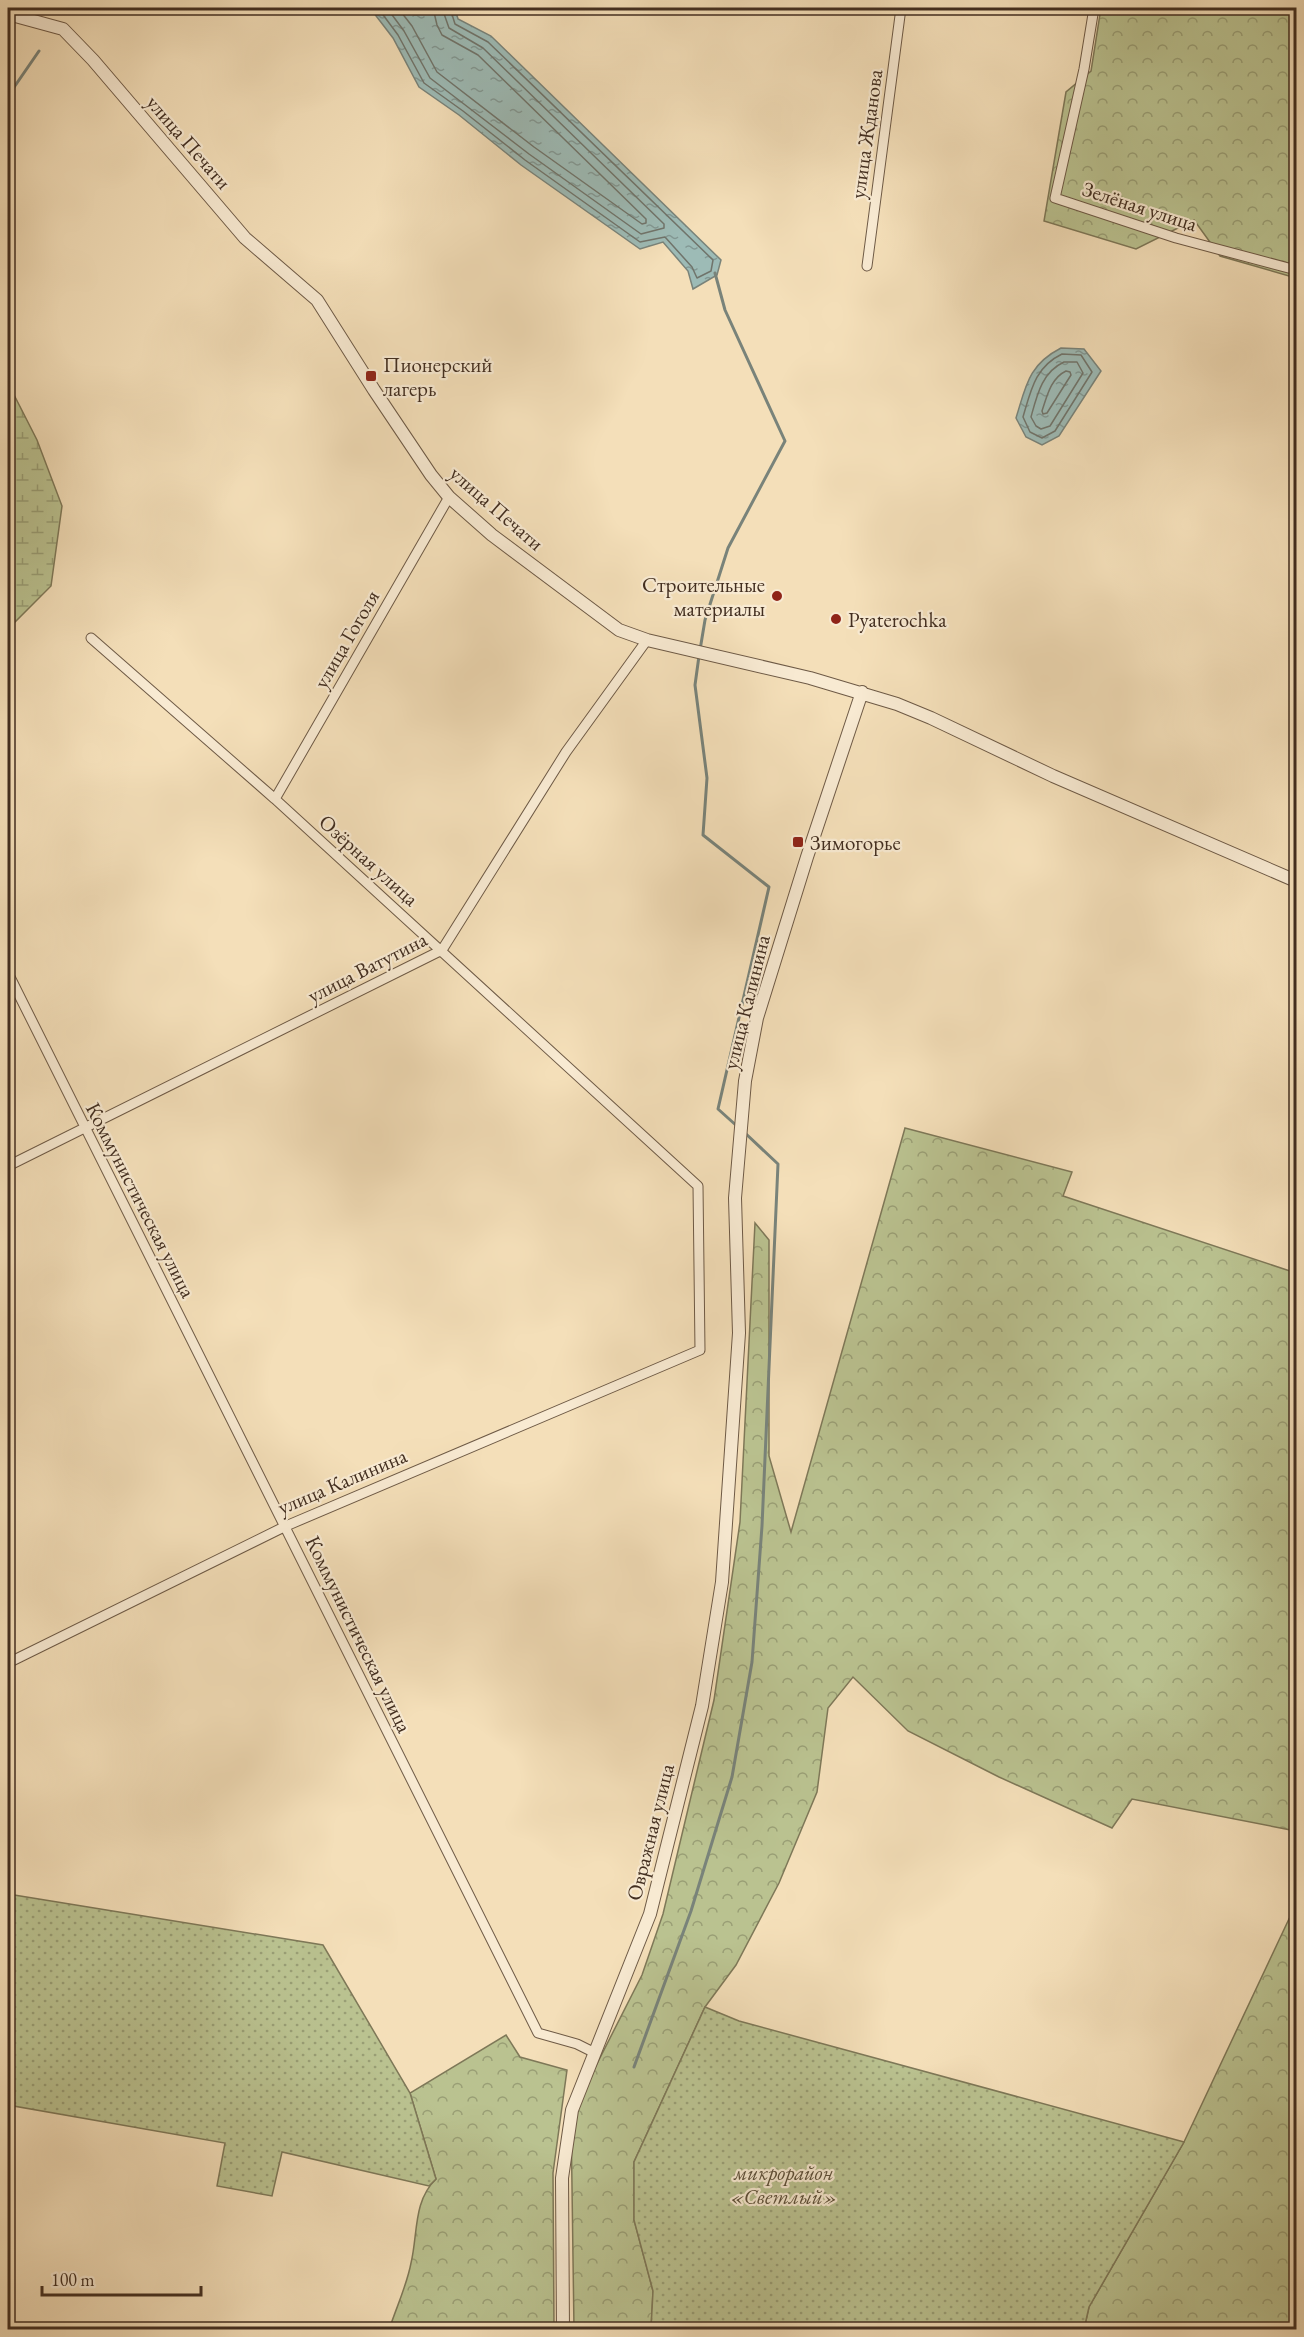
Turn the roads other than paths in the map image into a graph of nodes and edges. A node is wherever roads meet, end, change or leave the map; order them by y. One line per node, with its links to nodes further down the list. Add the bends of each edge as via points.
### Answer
1 (902, 8): 4 (street, улица Жданова)
2 (1094, 8): 5 (street, Зелёная улица, via 1055,198 1176,238)
3 (8, 14): 6 (street, улица Печати, via 63,29 245,238 318,300 386,409)
4 (867, 266)
5 (1296, 270)
6 (448, 497): 8 (street, улица Печати, via 619,630); 10 (street, улица Гоголя)
7 (91, 638): 10 (street, Озёрная улица)
8 (647, 640): 9 (street, улица Печати); 12 (street, улица Ватутина, via 566,752)
9 (862, 692): 11 (street, улица Печати, via 931,718 1053,776); 16 (street, улица Калинина, via 757,1018 746,1081 735,1198)
10 (275, 799): 12 (street, Озёрная улица)
11 (1296, 881)
12 (441, 950): 14 (street, улица Ватутина); 17 (street, Озёрная улица, via 698,1186)
13 (8, 972): 14 (street, Коммунистическая улица)
14 (84, 1128): 15 (street, улица Ватутина); 18 (street, Коммунистическая улица)
15 (8, 1166)
16 (739, 1333): 20 (street, Овражная улица, via 722,1582 702,1706 650,1914)
17 (700, 1350): 18 (street, улица Калинина)
18 (286, 1526): 19 (street, улица Калинина); 20 (street, Коммунистическая улица, via 538,2033)
19 (8, 1664)
20 (595, 2053): 21 (street, Овражная улица, via 572,2110 562,2178)
21 (563, 2330)

